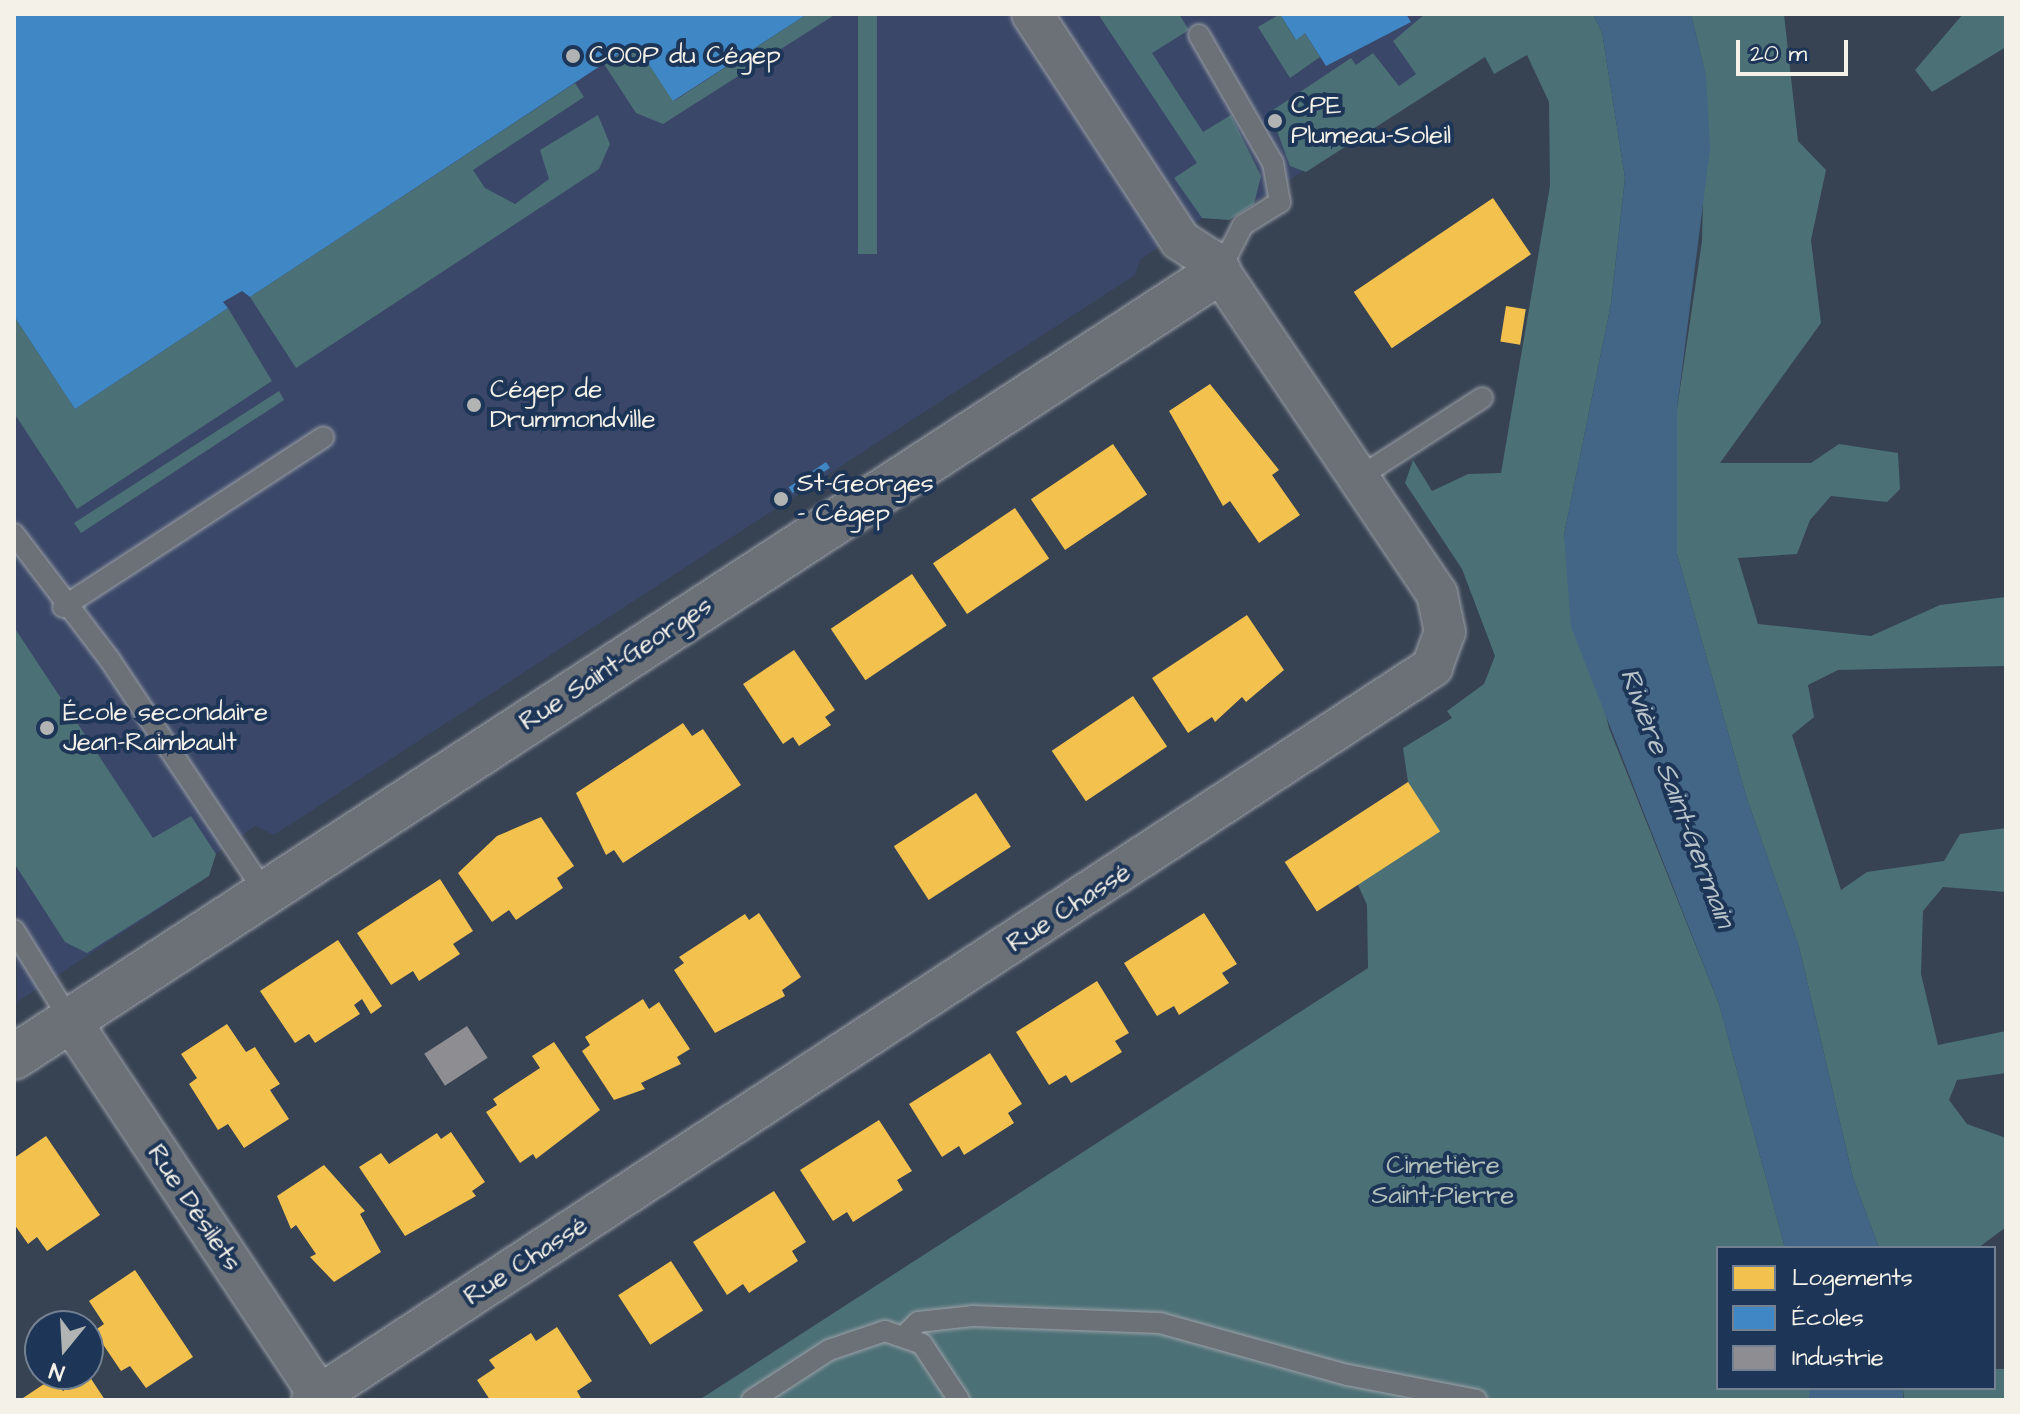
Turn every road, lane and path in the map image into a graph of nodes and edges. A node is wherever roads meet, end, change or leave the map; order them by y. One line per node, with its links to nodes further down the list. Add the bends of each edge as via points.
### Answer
1 (1032, 14): 3 (street, Rue Chassé, via 1187,249)
2 (1199, 35): 3 (lane, via 1273,163 1280,202 1243,225)
3 (1219, 272): 6 (street, Rue Chassé); 9 (street, Rue Saint-Georges)
4 (1482, 398): 6 (lane)
5 (324, 437): 8 (lane)
6 (1358, 478): 14 (street, Rue Chassé, via 1444,614 1441,650 1420,681)
7 (14, 534): 8 (lane)
8 (63, 607): 9 (lane, via 110,660)
9 (265, 892): 11 (street, Rue Saint-Georges)
10 (14, 930): 11 (lane)
11 (70, 1020): 12 (street, Rue Saint-Georges); 14 (street, Rue Désilets)
12 (14, 1057)
13 (905, 1335): 15 (lane, via 852,1339); 16 (lane, via 928,1350); 17 (lane, via 918,1322 972,1316 1160,1323 1348,1375)
14 (316, 1398)
15 (752, 1400)
16 (959, 1400)
17 (1477, 1400)

